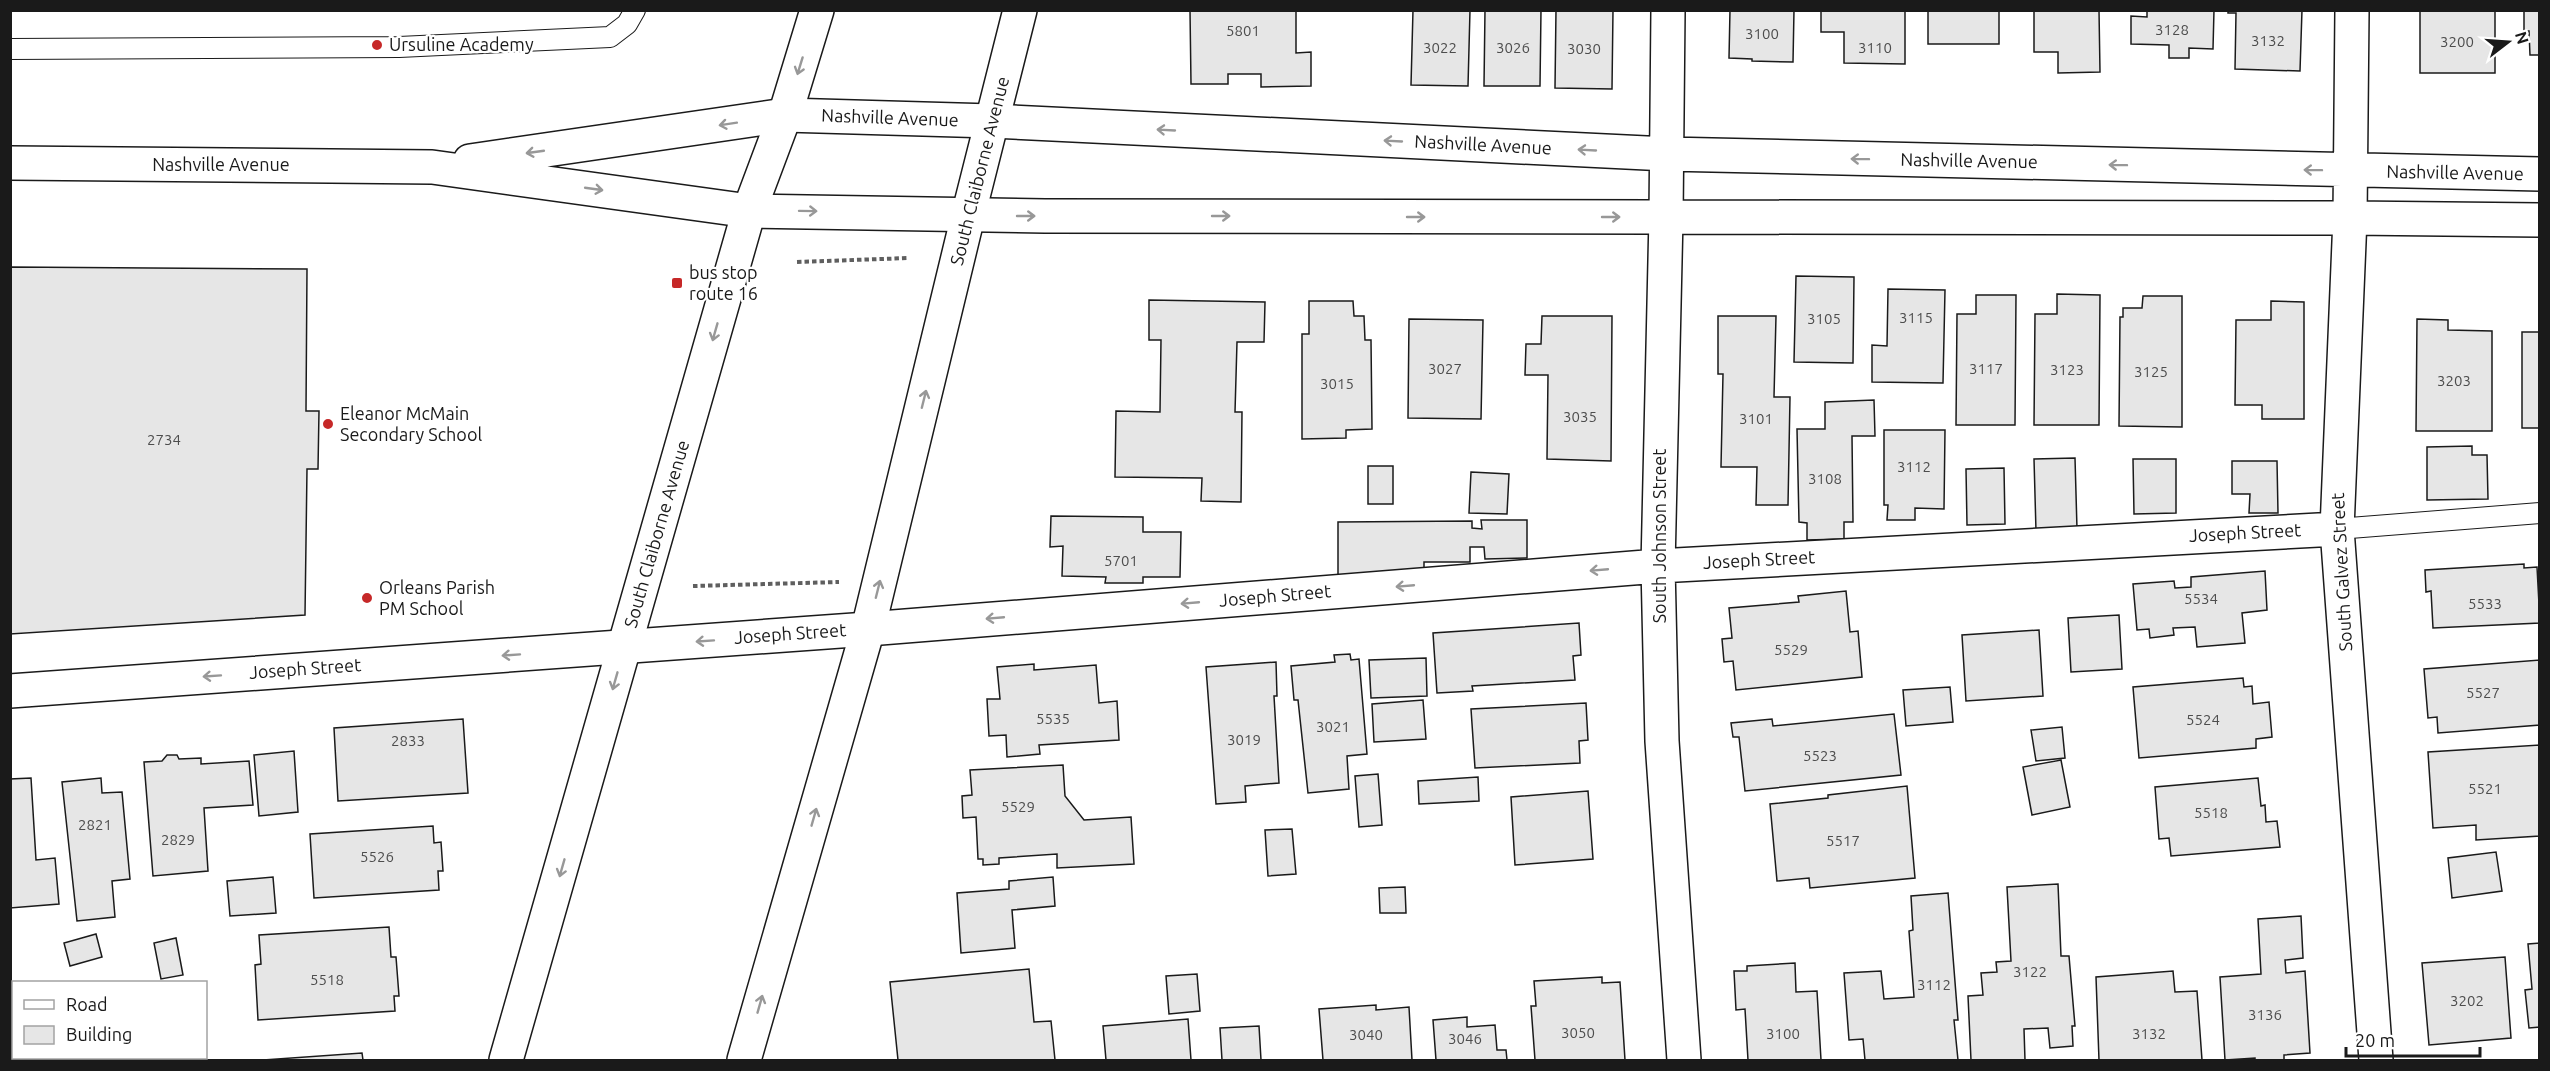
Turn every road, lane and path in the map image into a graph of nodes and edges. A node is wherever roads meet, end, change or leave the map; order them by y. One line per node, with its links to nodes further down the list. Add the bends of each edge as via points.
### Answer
1 (636, 10): 6 (lane, via 627,24 610,37 399,47)
2 (818, 10): 7 (street, South Claiborne Avenue, one-way to 7)
3 (1020, 10): 8 (street, South Claiborne Avenue)
4 (1668, 10): 9 (street, South Johnson Street)
5 (2352, 10): 12 (street, South Galvez Street)
6 (10, 49)
7 (785, 115): 8 (street, Nashville Avenue); 11 (street, Nashville Avenue, one-way to 11); 14 (street, South Claiborne Avenue)
8 (992, 122): 9 (street, Nashville Avenue, one-way to 8); 15 (street, South Claiborne Avenue)
9 (1667, 154): 12 (street, Nashville Avenue, one-way to 9); 16 (street, South Johnson Street)
10 (10, 164): 11 (street, Nashville Avenue)
11 (432, 167): 14 (street, Nashville Avenue, one-way to 14)
12 (2351, 171): 13 (street, Nashville Avenue); 17 (street, South Galvez Street)
13 (2540, 174)
14 (749, 211): 15 (street, Nashville Avenue, one-way to 15); 27 (street, South Claiborne Avenue, one-way to 27)
15 (968, 216): 16 (street, Nashville Avenue, one-way to 16); 26 (street, South Claiborne Avenue, one-way to 15)
16 (1666, 217): 17 (street, Nashville Avenue); 23 (street, South Johnson Street)
17 (2350, 218): 18 (street, Nashville Avenue); 22 (street, South Galvez Street)
18 (2540, 220)
19 (909, 258): 20 (path)
20 (797, 262)
21 (2540, 513): 22 (lane, Joseph Street)
22 (2337, 529): 23 (street, Joseph Street); 32 (street, South Galvez Street)
23 (1658, 566): 26 (street, Joseph Street, one-way to 26); 31 (street, South Johnson Street, via 1662,741)
24 (843, 582): 25 (path)
25 (693, 586)
26 (868, 629): 27 (street, Joseph Street, one-way to 27); 30 (street, South Claiborne Avenue, one-way to 26)
27 (625, 646): 28 (street, Joseph Street, one-way to 28); 29 (street, South Claiborne Avenue, one-way to 29)
28 (10, 690)
29 (506, 1060)
30 (744, 1060)
31 (1684, 1060)
32 (2376, 1060)

